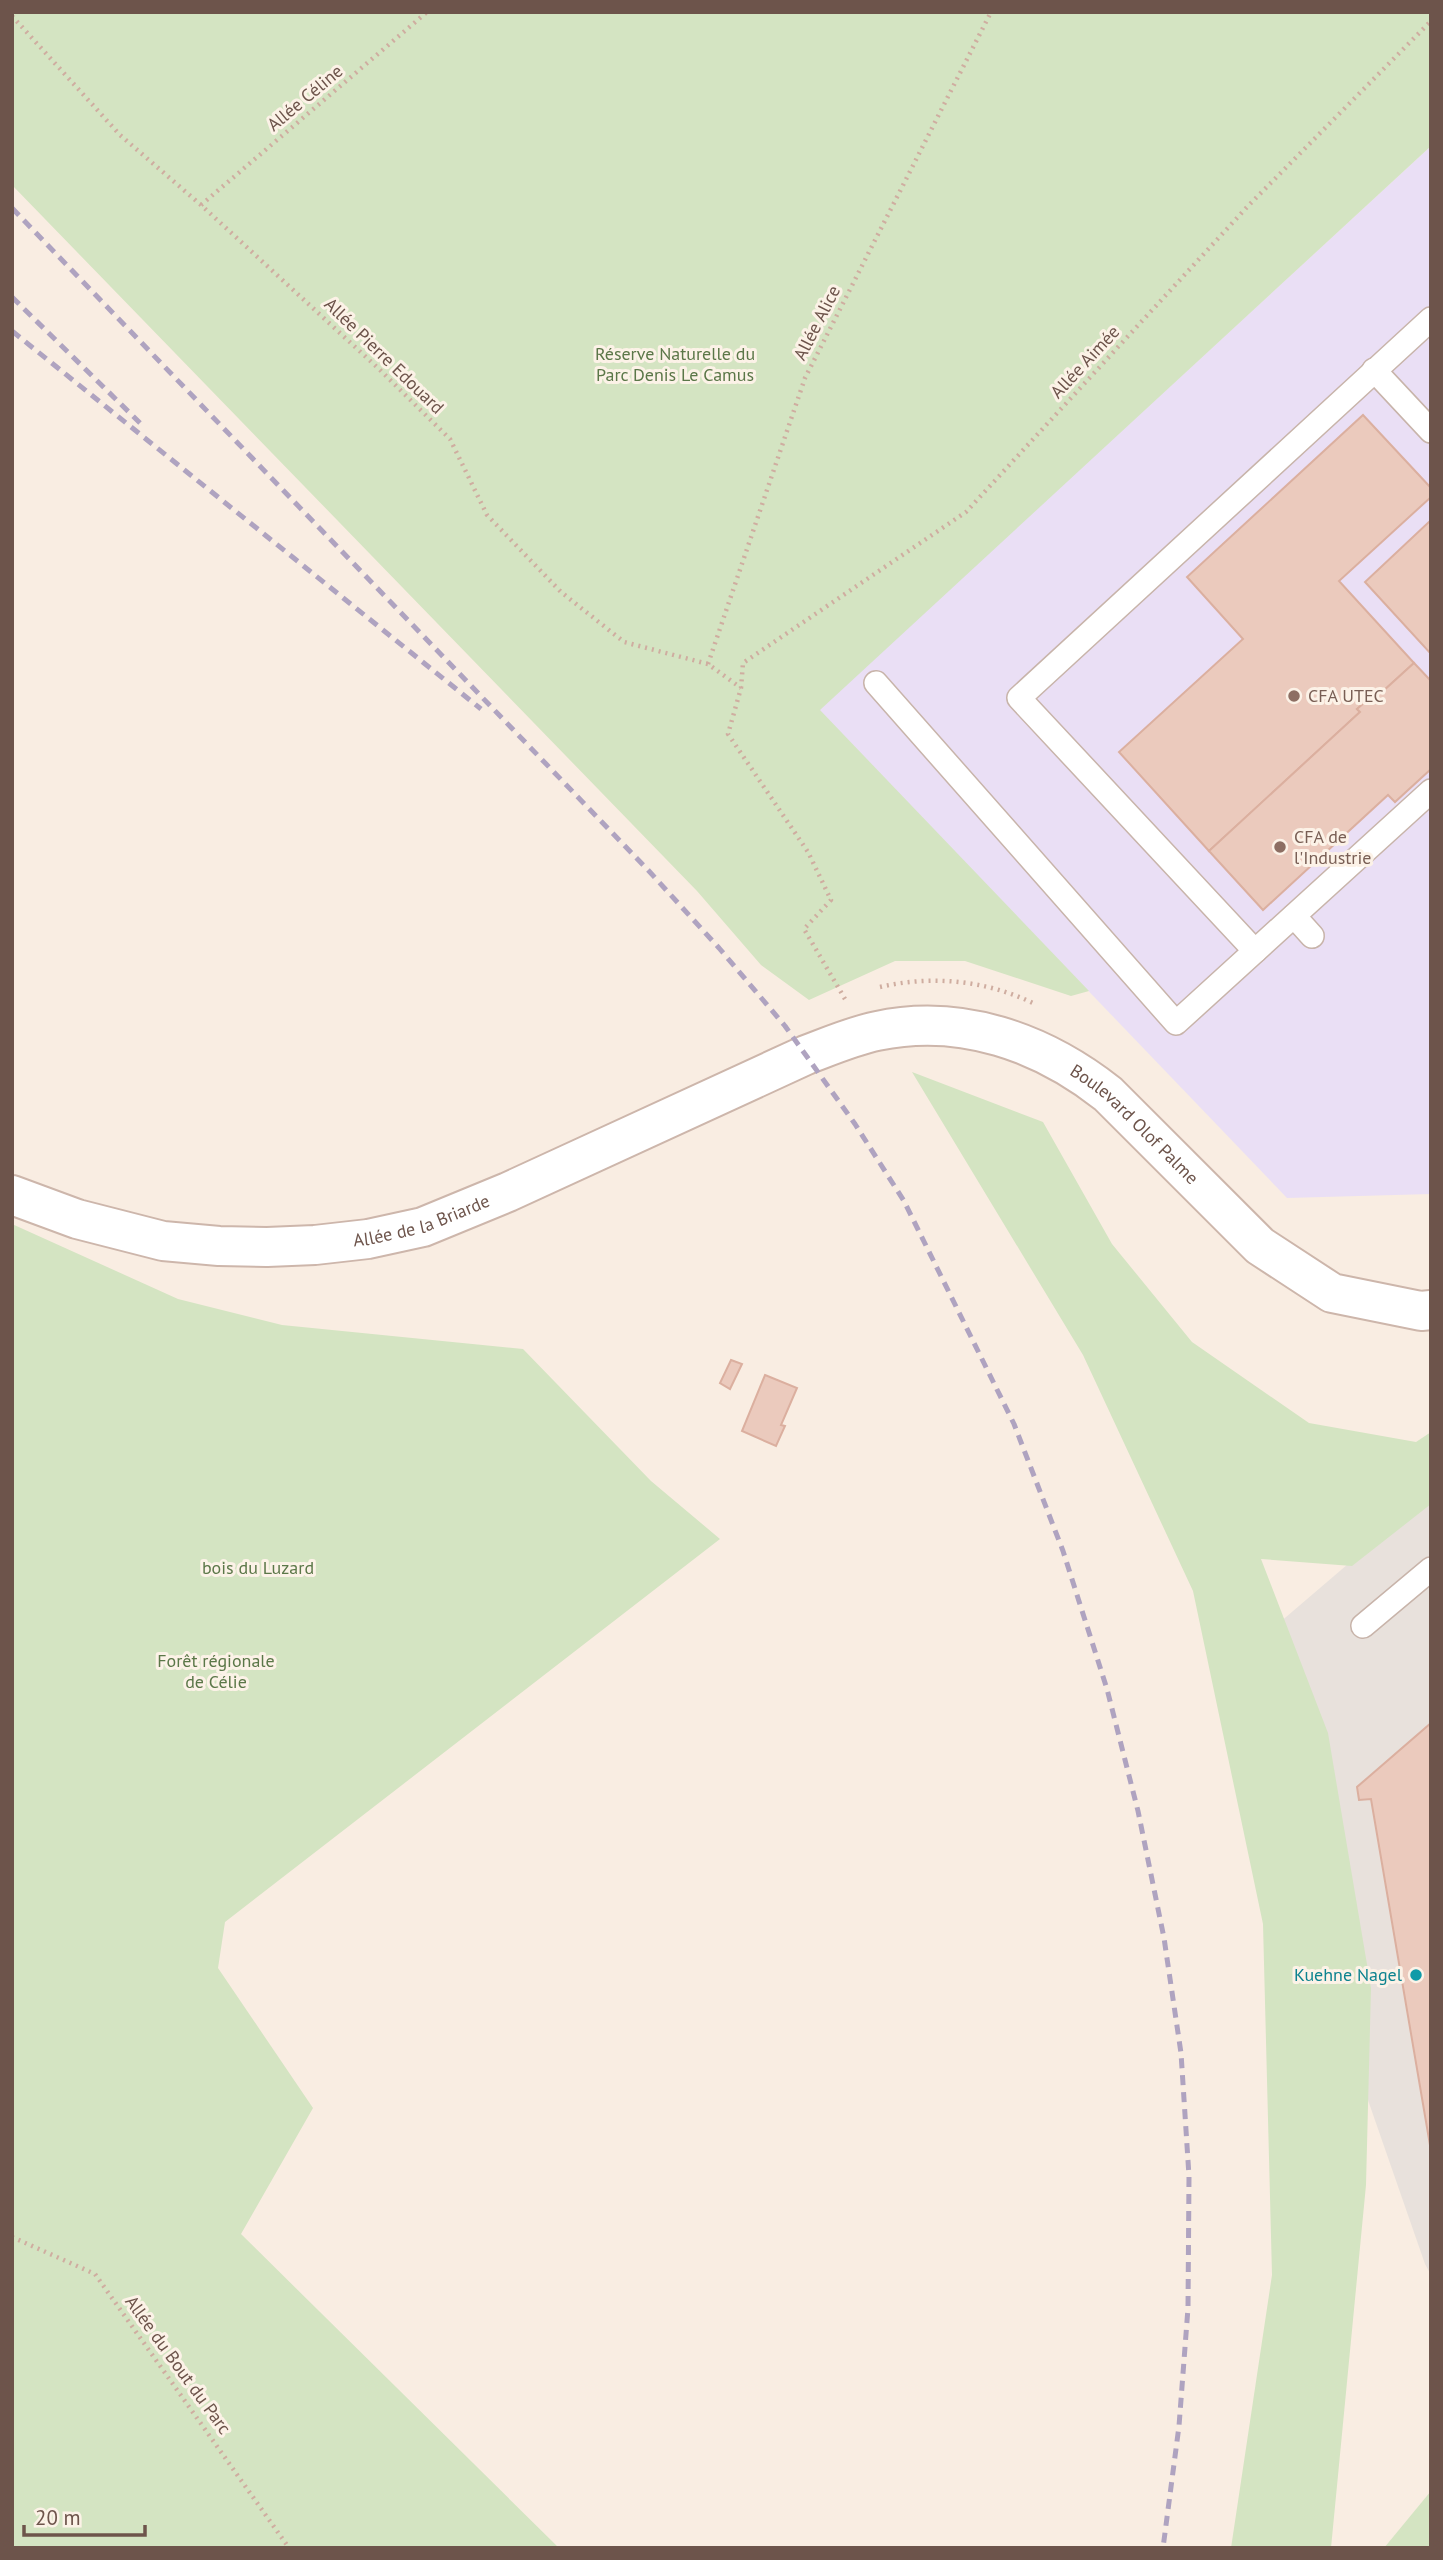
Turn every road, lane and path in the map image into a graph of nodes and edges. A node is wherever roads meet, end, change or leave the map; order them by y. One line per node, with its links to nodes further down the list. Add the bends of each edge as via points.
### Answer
1 (427, 12): 5 (path, Allée Céline)
2 (991, 12): 9 (path, Allée Alice, via 805,378)
3 (12, 16): 5 (path, Allée Pierre Edouard, via 120,135)
4 (1431, 21): 11 (path, Allée Aimée, via 1248,206 966,512 743,663)
5 (201, 205): 9 (path, Allée Pierre Edouard, via 450,439 487,515 561,592 624,642)
6 (1431, 319): 7 (lane)
7 (1374, 370): 8 (lane); 15 (lane, via 1020,698)
8 (1431, 431)
9 (708, 664): 11 (path, Allée Pierre Edouard)
10 (876, 683): 15 (lane, via 1176,1023)
11 (741, 688): 18 (path, via 728,734 808,852 831,900 804,929)
12 (1431, 791): 13 (lane)
13 (1294, 916): 14 (lane); 15 (lane)
14 (1312, 936)
15 (1255, 951)
16 (869, 990): 20 (path, via 926,980 962,982 995,988)
17 (857, 994): 18 (path)
18 (845, 999): 19 (path)
19 (833, 1004)
20 (1038, 1005)
21 (806, 1055): 22 (street, Allée de la Briarde, via 508,1192 424,1227 368,1239 267,1247 163,1241 77,1219); 23 (street, Boulevard Olof Palme, via 879,1031 933,1026 965,1027 1031,1047 1082,1073 1108,1094 1261,1246 1332,1293)
22 (12, 1195)
23 (1431, 1310)
24 (1431, 1569): 25 (lane)
25 (1363, 1626)
26 (12, 2237): 27 (path, Allée du Bout du Parc, via 95,2274)
27 (289, 2548)

